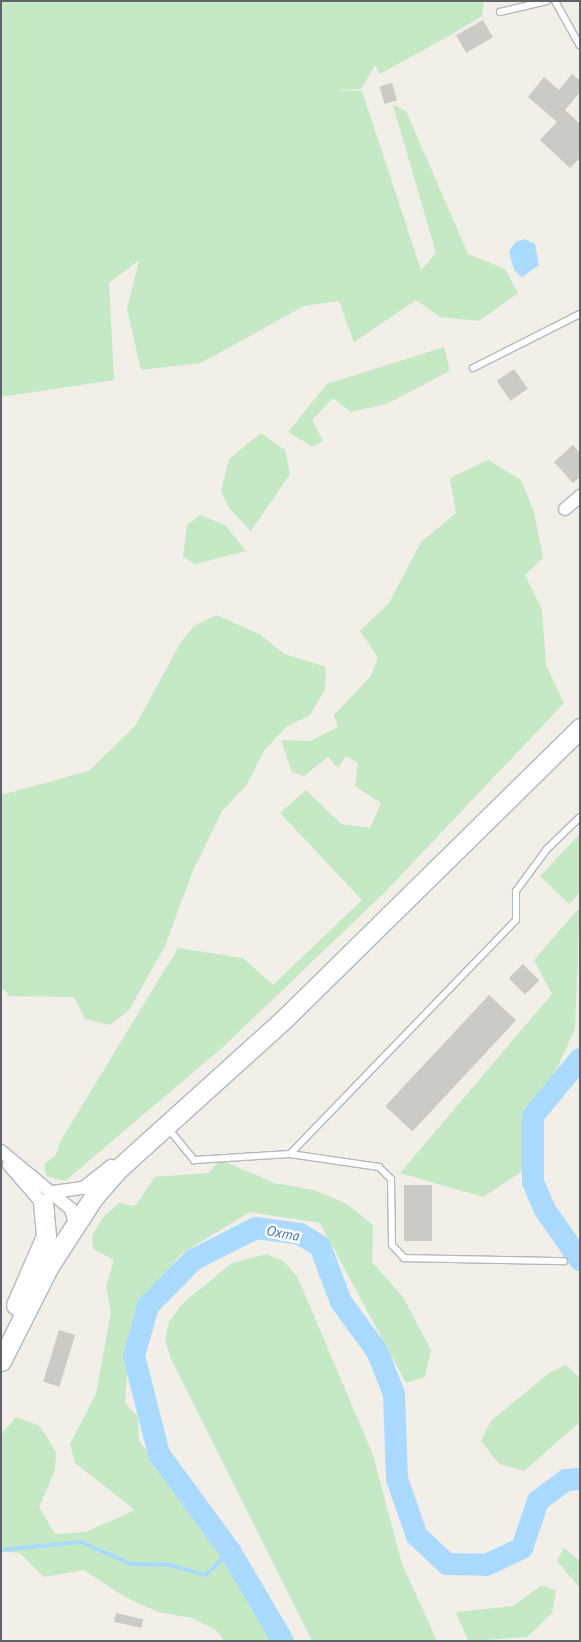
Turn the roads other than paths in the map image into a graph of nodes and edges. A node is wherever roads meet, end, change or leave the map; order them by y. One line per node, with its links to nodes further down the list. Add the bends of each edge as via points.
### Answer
1 (547, 1): 3 (lane)
2 (555, 1): 4 (lane)
3 (500, 12)
4 (580, 46)
5 (580, 314): 6 (lane)
6 (473, 368)
7 (580, 496): 8 (street)
8 (565, 509)
9 (580, 728): 11 (main road, via 286,1018)
10 (580, 817): 13 (lane, via 546,849 516,891 516,920)
11 (166, 1126): 13 (lane, via 194,1160); 15 (main road)
12 (1, 1151): 16 (street)
13 (290, 1154): 18 (lane, via 379,1166 391,1178 392,1245 404,1258)
14 (1, 1155): 16 (street)
15 (134, 1156): 16 (street, via 83,1188); 17 (main road)
16 (48, 1198): 17 (main road, via 59,1222); 19 (main road, via 46,1236 14,1310)
17 (75, 1224): 19 (main road)
18 (564, 1260)
19 (9, 1343): 20 (main road)
20 (1, 1361)

